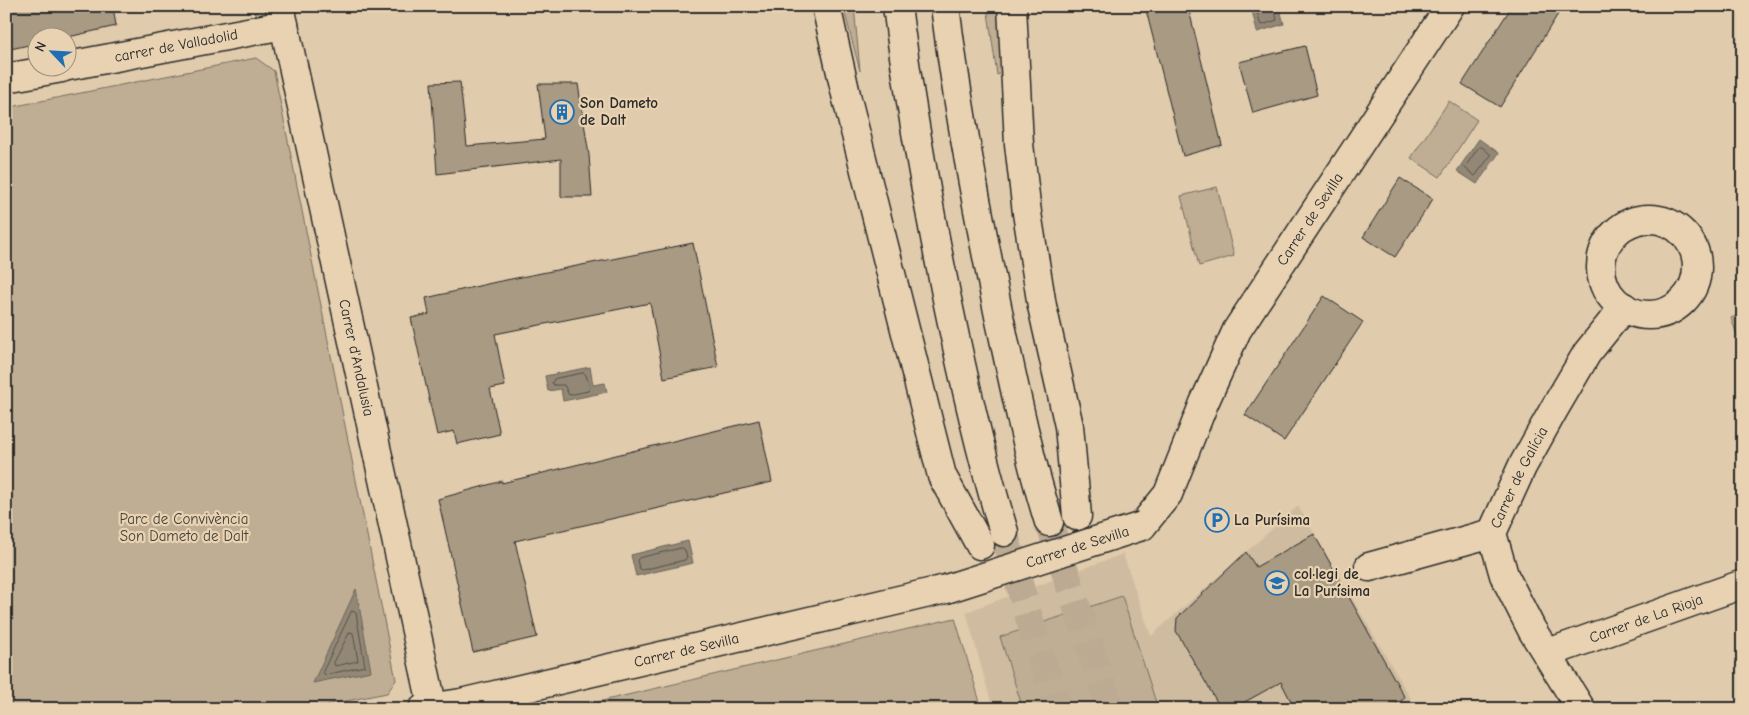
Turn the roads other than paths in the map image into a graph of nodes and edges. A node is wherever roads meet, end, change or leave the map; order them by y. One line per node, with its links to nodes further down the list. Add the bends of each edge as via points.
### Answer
1 (826, 6): 15 (main road, via 942,476)
2 (897, 6): 13 (main road, via 937,250 988,482)
3 (945, 6): 12 (main road, via 985,248 1013,382)
4 (1012, 6): 11 (main road, via 1019,144 1027,213 1042,306 1070,426)
5 (1450, 6): 19 (main road, Carrer de Sevilla, bridge, via 1237,330 1168,494 1142,526 946,589 461,704)
6 (282, 16): 7 (main road, carrer de Valladolid); 19 (main road, Carrer d'Andalusia)
7 (78, 64)
8 (28, 74): 9 (main road)
9 (6, 78)
10 (1624, 307): 14 (main road, Carrer de Galícia, via 1587,353 1553,411 1522,467)
11 (1077, 516)
12 (1050, 522)
13 (1004, 532)
14 (1492, 533): 16 (main road); 18 (main road, Carrer de Galícia, via 1504,575)
15 (980, 545)
16 (1370, 567)
17 (1743, 584): 18 (main road, Carrer de La Rioja)
18 (1548, 654): 20 (main road, Carrer de Galícia)
19 (430, 708)
20 (1581, 709)

